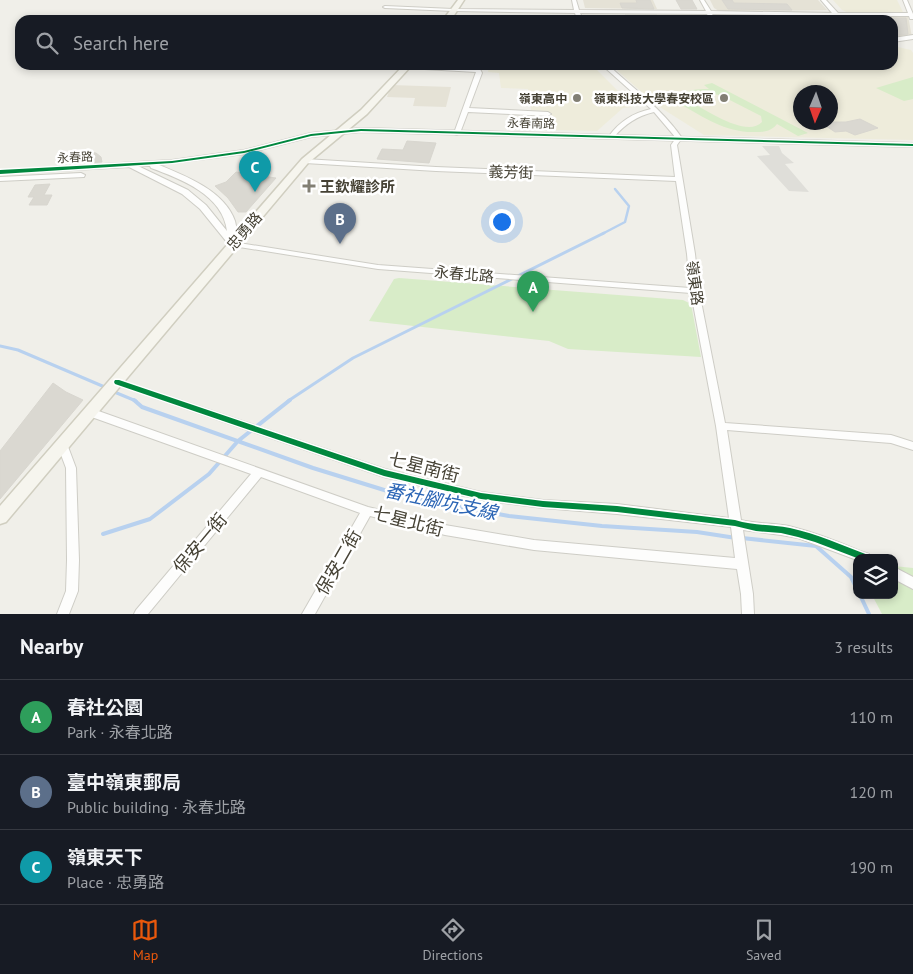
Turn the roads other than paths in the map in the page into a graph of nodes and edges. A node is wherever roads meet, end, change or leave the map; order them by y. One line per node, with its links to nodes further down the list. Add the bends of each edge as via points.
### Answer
1 (461, 0): 7 (main road)
2 (574, 0): 8 (street)
3 (702, 0): 9 (street)
4 (823, 0): 10 (street)
5 (905, 0): 16 (street)
6 (385, 7): 7 (street)
7 (454, 10): 8 (street); 11 (main road)
8 (577, 11): 9 (street); 12 (street)
9 (709, 12): 10 (street); 13 (street)
10 (836, 14): 14 (street)
11 (450, 15)
12 (578, 15)
13 (710, 15)
14 (855, 15)
15 (898, 17): 16 (street)
16 (912, 18)
17 (913, 37): 18 (street, via 907,41)
18 (898, 40)
19 (404, 70): 25 (main road, 忠勇路, via 364,112)
20 (478, 70): 22 (street)
21 (610, 70): 23 (street)
22 (465, 110): 24 (street); 26 (street)
23 (654, 110): 27 (street, via 631,117); 28 (street)
24 (548, 114)
25 (340, 131): 26 (street, 永春南路); 30 (main road, 忠勇路); 31 (street, 永春南路, via 244,152); 33 (street, 永春南路, via 260,154)
26 (457, 133): 27 (street, 永春南路)
27 (612, 136): 28 (street, 永春南路)
28 (679, 138): 29 (street, 永春南路); 37 (street, 嶺東路, via 674,144)
29 (913, 145)
30 (305, 161): 37 (street, 義芳街); 38 (main road, 忠勇路)
31 (151, 164): 32 (street, 永春路); 33 (street)
32 (130, 166): 34 (street); 35 (street, 永春路)
33 (163, 169): 34 (street, 永春路); 38 (street, via 186,179 217,202 229,217)
34 (142, 171): 36 (street, 永春路); 38 (street, via 186,192 203,207)
35 (0, 172)
36 (0, 179)
37 (679, 179): 39 (street, 嶺東路)
38 (233, 244): 39 (street, 永春北路, via 378,267); 40 (main road, 忠勇路)
39 (695, 292): 42 (street, 嶺東路)
40 (115, 384): 41 (main road, 忠勇路); 48 (street, 七星南街, via 422,483 481,496 617,510)
41 (94, 408): 43 (main road); 45 (street, 七星北街)
42 (721, 426): 44 (street, via 891,439); 48 (street, 嶺東路)
43 (62, 444): 47 (main road); 53 (street, via 71,468 73,560 72,590)
44 (913, 446)
45 (259, 472): 46 (street, 七星北街); 54 (street, 保安一街)
46 (367, 511): 50 (street, 七星北街, via 445,530 534,544); 55 (street, 保安二街)
47 (0, 517)
48 (736, 528): 49 (street, via 788,531); 50 (street, 嶺東路)
49 (855, 554)
50 (740, 560): 56 (street)
51 (898, 575): 52 (street)
52 (913, 584)
53 (63, 614)
54 (140, 614)
55 (308, 614)
56 (748, 614)

